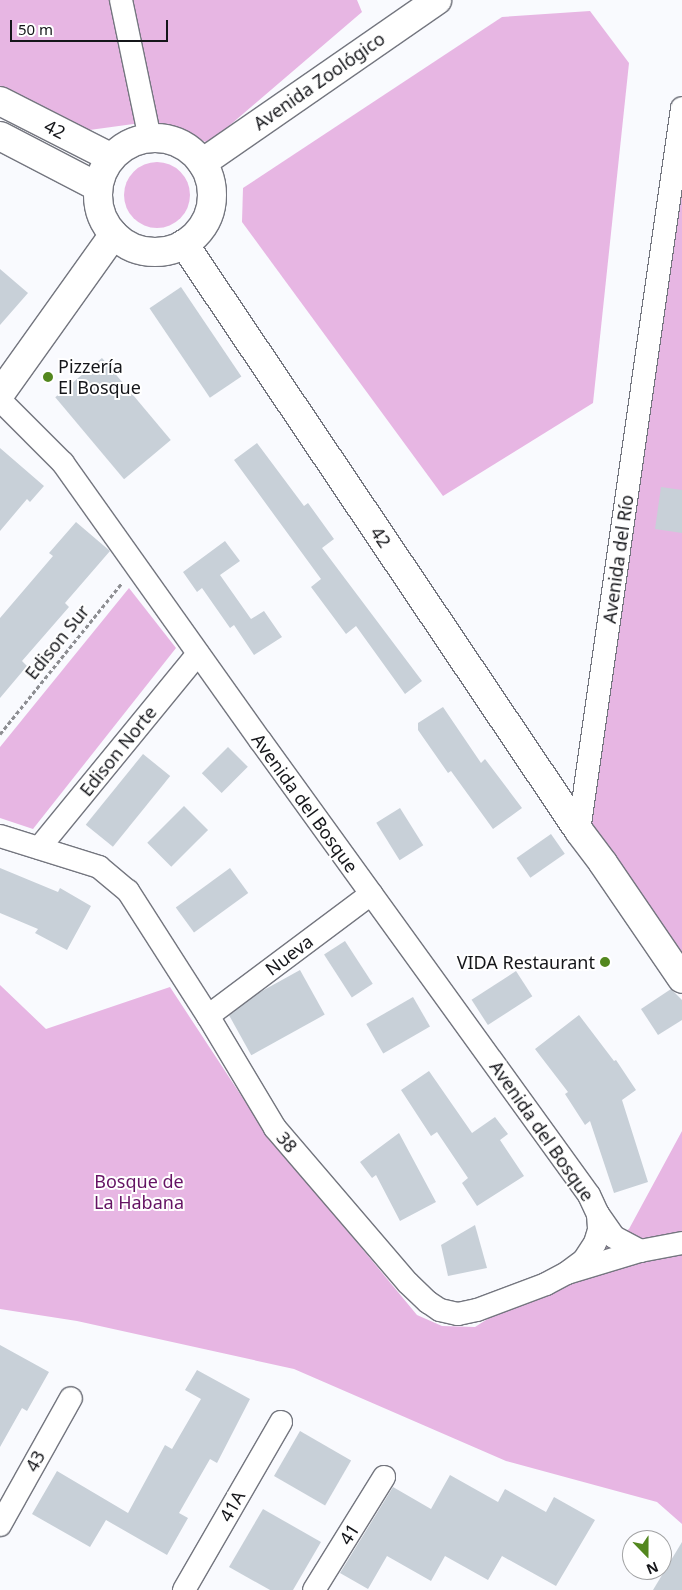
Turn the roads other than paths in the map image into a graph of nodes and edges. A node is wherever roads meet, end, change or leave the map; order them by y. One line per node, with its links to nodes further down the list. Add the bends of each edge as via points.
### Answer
1 (121, 0): 6 (street)
2 (437, 0): 8 (street, Avenida Zoológico)
3 (0, 101): 7 (street, 42)
4 (682, 108): 15 (street, Avenida del Río)
5 (0, 136): 9 (street, 42)
6 (150, 138): 7 (street, via 135,142); 8 (street, via 179,144)
7 (110, 157): 9 (street, via 102,170)
8 (202, 163): 11 (street, via 210,180 212,198 208,216 198,232)
9 (98, 187): 10 (street, via 99,207 105,223)
10 (114, 234): 11 (street, via 134,249 148,252); 12 (street)
11 (184, 244): 15 (street, 42)
12 (0, 394)
13 (0, 400): 14 (street, Avenida del Bosque, via 63,463)
14 (198, 654): 17 (street, Edison Norte); 18 (street, Avenida del Bosque)
15 (579, 831): 19 (street)
16 (0, 836): 17 (street, 38)
17 (39, 848): 20 (street, 38, via 99,867 128,891)
18 (371, 894): 20 (street, Nueva); 21 (street, Avenida del Bosque, via 590,1194)
19 (682, 979)
20 (208, 1016): 24 (street, 38, via 275,1128 425,1300 440,1310 458,1314 478,1310)
21 (598, 1214): 23 (street, Avenida del Bosque, via 614,1237); 24 (street, Avenida del Bosque, via 599,1230 595,1243 584,1260)
22 (682, 1243): 23 (street)
23 (640, 1251): 24 (street, 38)
24 (567, 1273)
25 (71, 1398): 28 (street, 43)
26 (280, 1422): 29 (street, 41A)
27 (384, 1478): 30 (street, 41)
28 (0, 1525)
29 (184, 1590)
30 (314, 1590)

